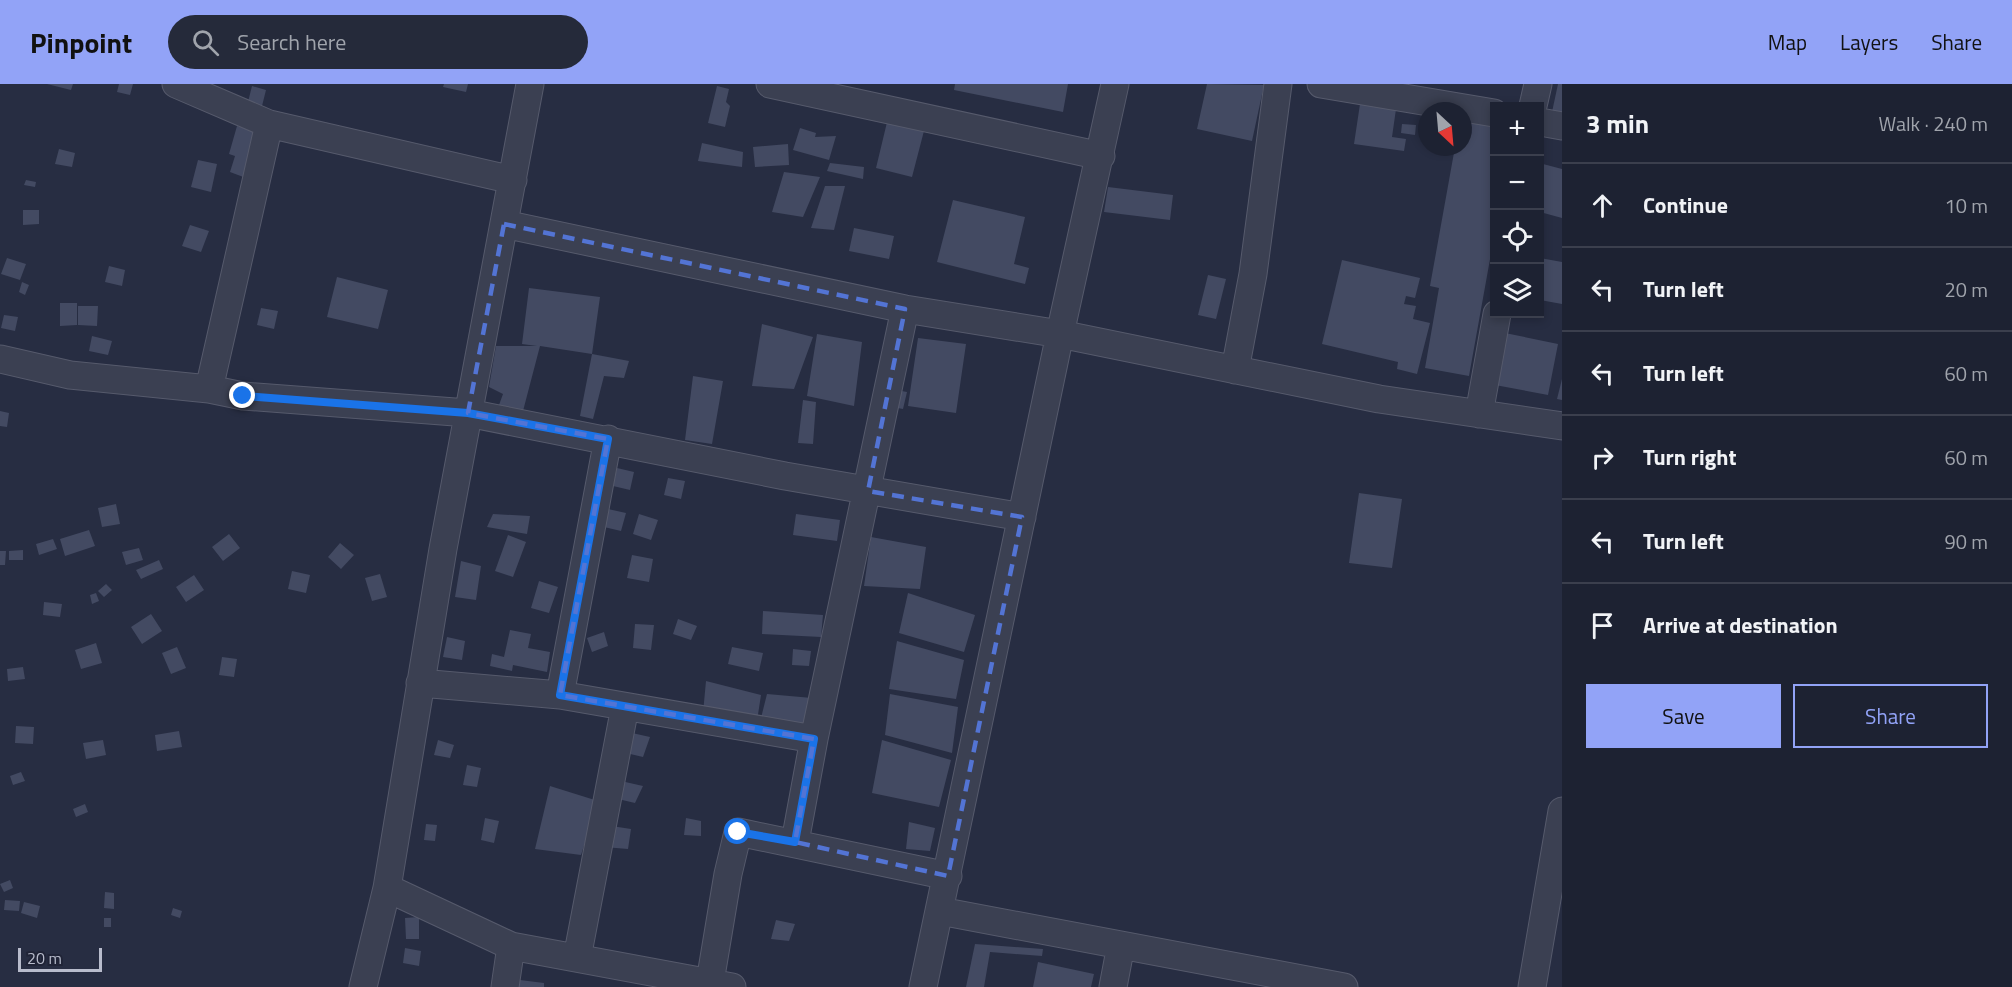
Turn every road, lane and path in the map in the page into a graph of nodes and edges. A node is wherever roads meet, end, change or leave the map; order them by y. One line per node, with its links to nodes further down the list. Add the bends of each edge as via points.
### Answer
1 (176, 84): 10 (street)
2 (530, 84): 14 (street)
3 (770, 84): 13 (street)
4 (1115, 84): 13 (street)
5 (1278, 84): 20 (street, via 1253,274)
6 (1321, 84): 9 (street)
7 (1538, 84): 8 (street)
8 (1534, 102)
9 (1490, 112)
10 (269, 123): 14 (street); 21 (street)
11 (1544, 123): 12 (street)
12 (1562, 126)
13 (1101, 156): 18 (street)
14 (513, 180): 15 (street)
15 (504, 224): 16 (street); 22 (street)
16 (905, 309): 18 (street); 26 (street)
17 (1496, 318): 23 (street)
18 (1060, 334): 20 (street); 27 (street)
19 (0, 359): 21 (street, via 69,375)
20 (1235, 370): 23 (street)
21 (209, 389): 22 (street, via 243,396)
22 (468, 413): 25 (street); 28 (street)
23 (1479, 414): 24 (street)
24 (1562, 426)
25 (608, 439): 26 (street); 29 (street)
26 (868, 491): 27 (street); 31 (street)
27 (1022, 518): 35 (street)
28 (420, 683): 29 (street); 36 (street)
29 (560, 695): 30 (street)
30 (625, 707): 31 (street); 40 (street)
31 (814, 739): 33 (street)
32 (1562, 811): 34 (street)
33 (795, 842): 35 (street); 42 (street, via 738,832 728,874)
34 (1558, 847): 48 (street)
35 (948, 876): 37 (street)
36 (387, 888): 39 (street); 43 (street)
37 (940, 911): 38 (street); 45 (street)
38 (1121, 945): 41 (street); 46 (street)
39 (512, 946): 40 (street); 44 (street)
40 (577, 958): 42 (street)
41 (1249, 978): 47 (street)
42 (721, 985)
43 (363, 987)
44 (505, 987)
45 (923, 987)
46 (1113, 987)
47 (1344, 987)
48 (1532, 987)

